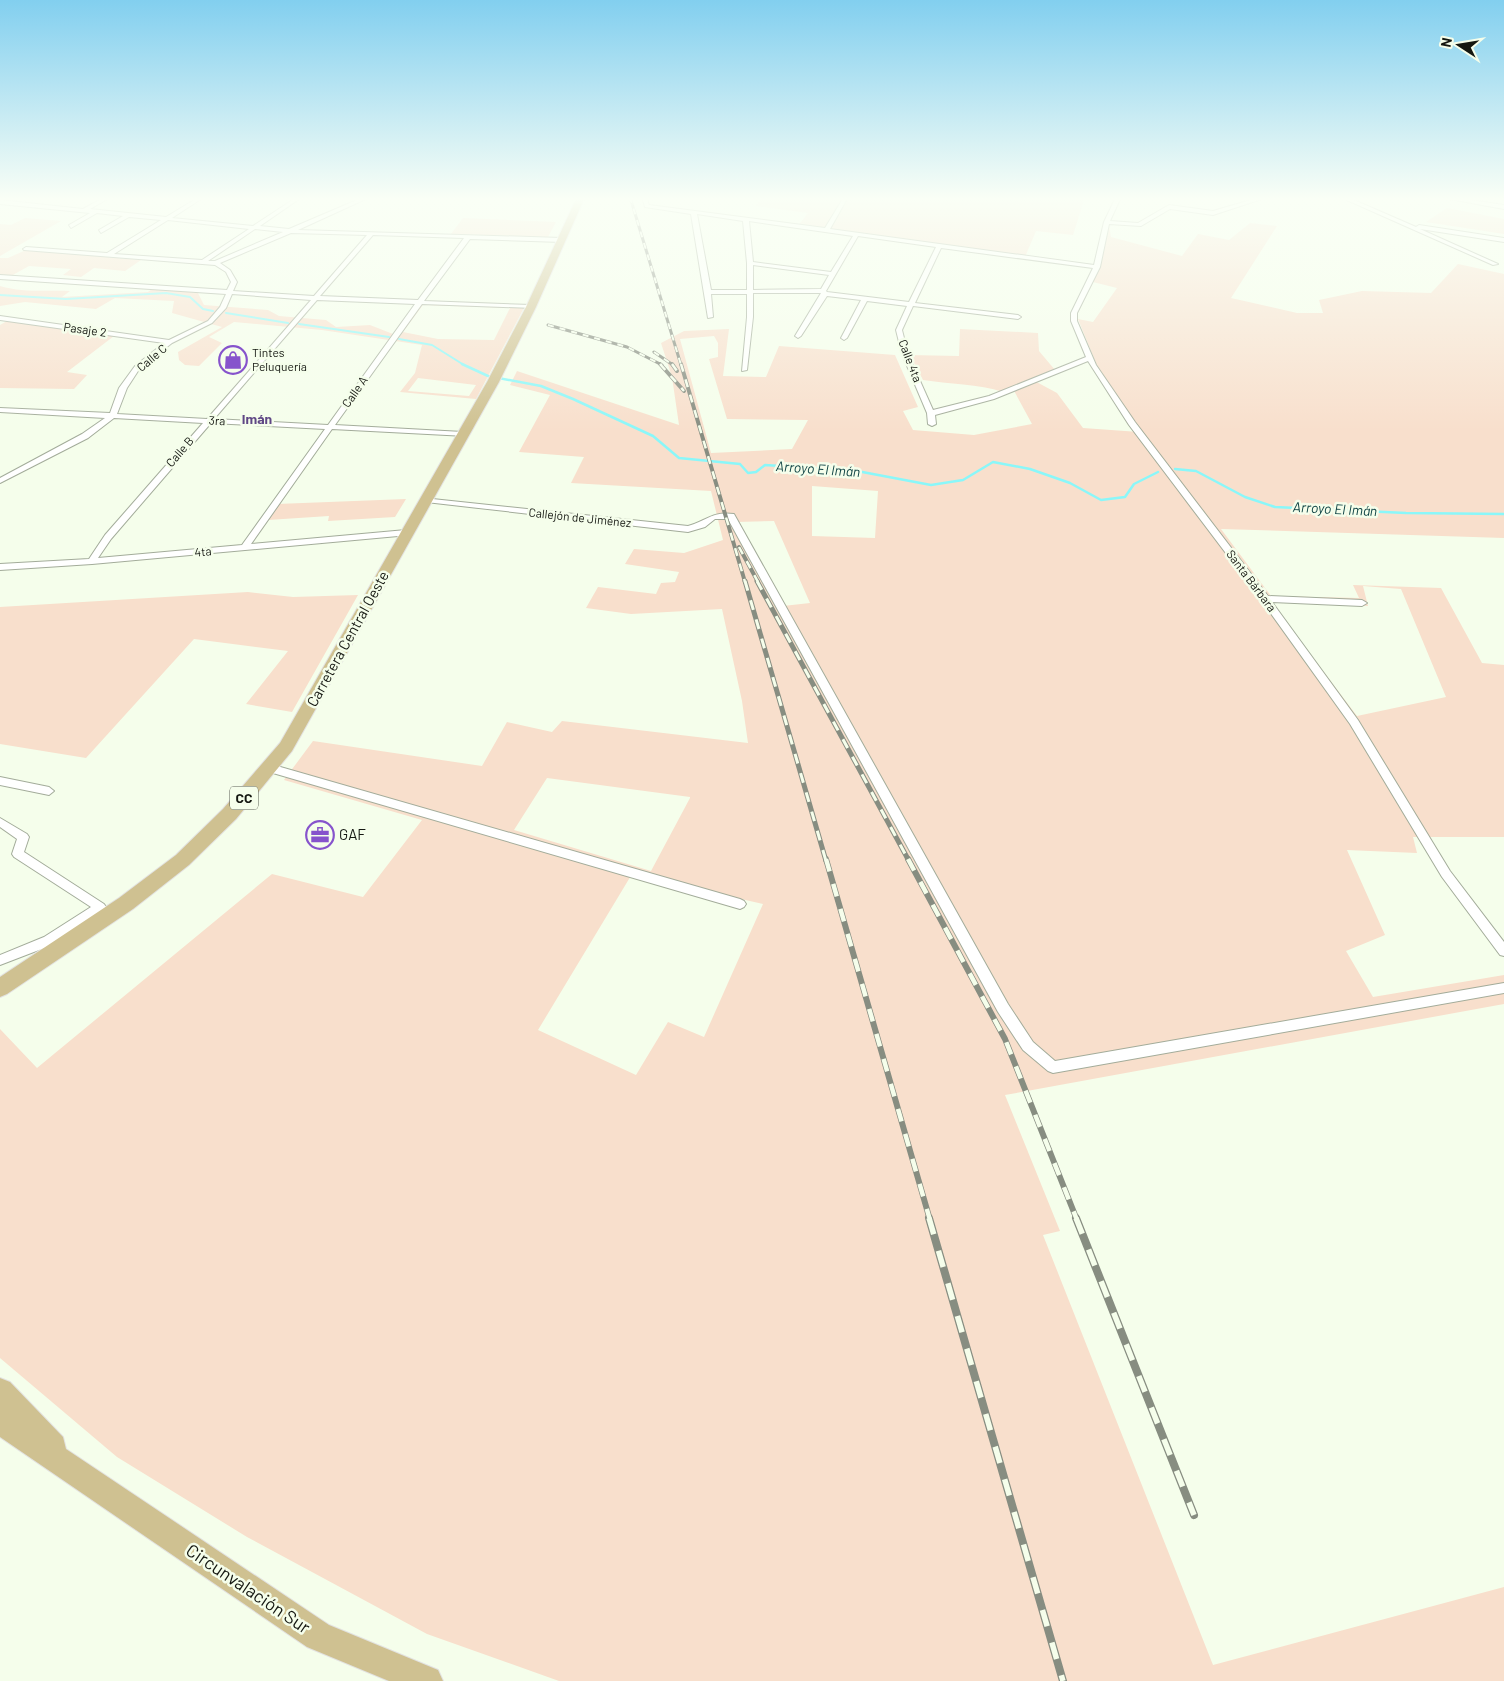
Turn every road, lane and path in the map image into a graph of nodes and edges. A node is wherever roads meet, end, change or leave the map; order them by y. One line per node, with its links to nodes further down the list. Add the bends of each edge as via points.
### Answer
1 (230, 275): 12 (street, via 234,282)
2 (334, 275): 15 (street, Calle B)
3 (439, 275): 17 (street, Calle A)
4 (546, 275): 19 (main road, Carretera Central Oeste / CC)
5 (705, 275): 13 (street)
6 (750, 275): 11 (street)
7 (832, 275): 14 (street)
8 (925, 275): 18 (street, Calle 4ta)
9 (1093, 275): 26 (street, Santa Bárbara, via 1074,313 1074,321)
10 (0, 277): 12 (street)
11 (750, 290): 13 (street); 14 (street); 27 (street)
12 (229, 292): 15 (street); 25 (street, Calle C, via 223,308 210,322)
13 (708, 292): 20 (street)
14 (824, 292): 16 (street); 23 (street)
15 (314, 298): 17 (street); 32 (street, Calle B)
16 (864, 300): 18 (street); 24 (street)
17 (419, 302): 19 (street); 34 (street, Calle A)
18 (910, 305): 21 (street); 30 (street, Calle 4ta, via 899,330)
19 (531, 307): 28 (main road, Carretera Central Oeste / CC)
20 (710, 317)
21 (1018, 317)
22 (0, 318): 25 (street, Pasaje 2)
23 (798, 336)
24 (844, 338)
25 (170, 342): 31 (street, Calle C, via 138,368 123,388)
26 (1090, 358): 30 (street, via 962,407); 42 (street, Santa Bárbara, via 1132,423)
27 (744, 370)
28 (495, 378): 35 (main road, Carretera Central Oeste / CC)
29 (0, 410): 31 (street, 3ra)
30 (931, 413): 33 (street, Calle 4ta)
31 (113, 415): 32 (street, 3ra); 36 (street, via 85,436)
32 (208, 420): 34 (street, 3ra); 40 (street, Calle B, via 108,537)
33 (932, 424)
34 (331, 427): 35 (street, 3ra); 39 (street, Calle A)
35 (463, 434): 37 (main road, Carretera Central Oeste / CC)
36 (0, 481)
37 (426, 500): 38 (main road, Carretera Central Oeste / CC); 52 (street, Callejón de Jiménez, via 688,529 713,517 731,516 1003,1008 1028,1046 1053,1067)
38 (406, 533): 39 (street, 4ta); 44 (main road, Carretera Central Oeste / CC, via 304,717)
39 (244, 548): 40 (street, 4ta)
40 (92, 561): 41 (street, 4ta)
41 (0, 567)
42 (1265, 599): 43 (street); 49 (street, Santa Bárbara, via 1354,722 1446,874)
43 (1362, 603)
44 (270, 768): 48 (street); 51 (main road, Carretera Central Oeste / CC, via 220,824 166,873 117,910)
45 (0, 781): 46 (street)
46 (49, 791)
47 (0, 822): 50 (street, via 23,837 18,854 100,907 48,941)
48 (740, 904)
49 (1504, 951)
50 (0, 960)
51 (0, 988)
52 (1504, 988)
53 (0, 1392): 55 (main road, Circunvalación Sur)
54 (0, 1420): 55 (main road, Circunvalación Sur)
55 (81, 1477): 56 (main road, Circunvalación Sur, via 318,1636)
56 (427, 1681)

